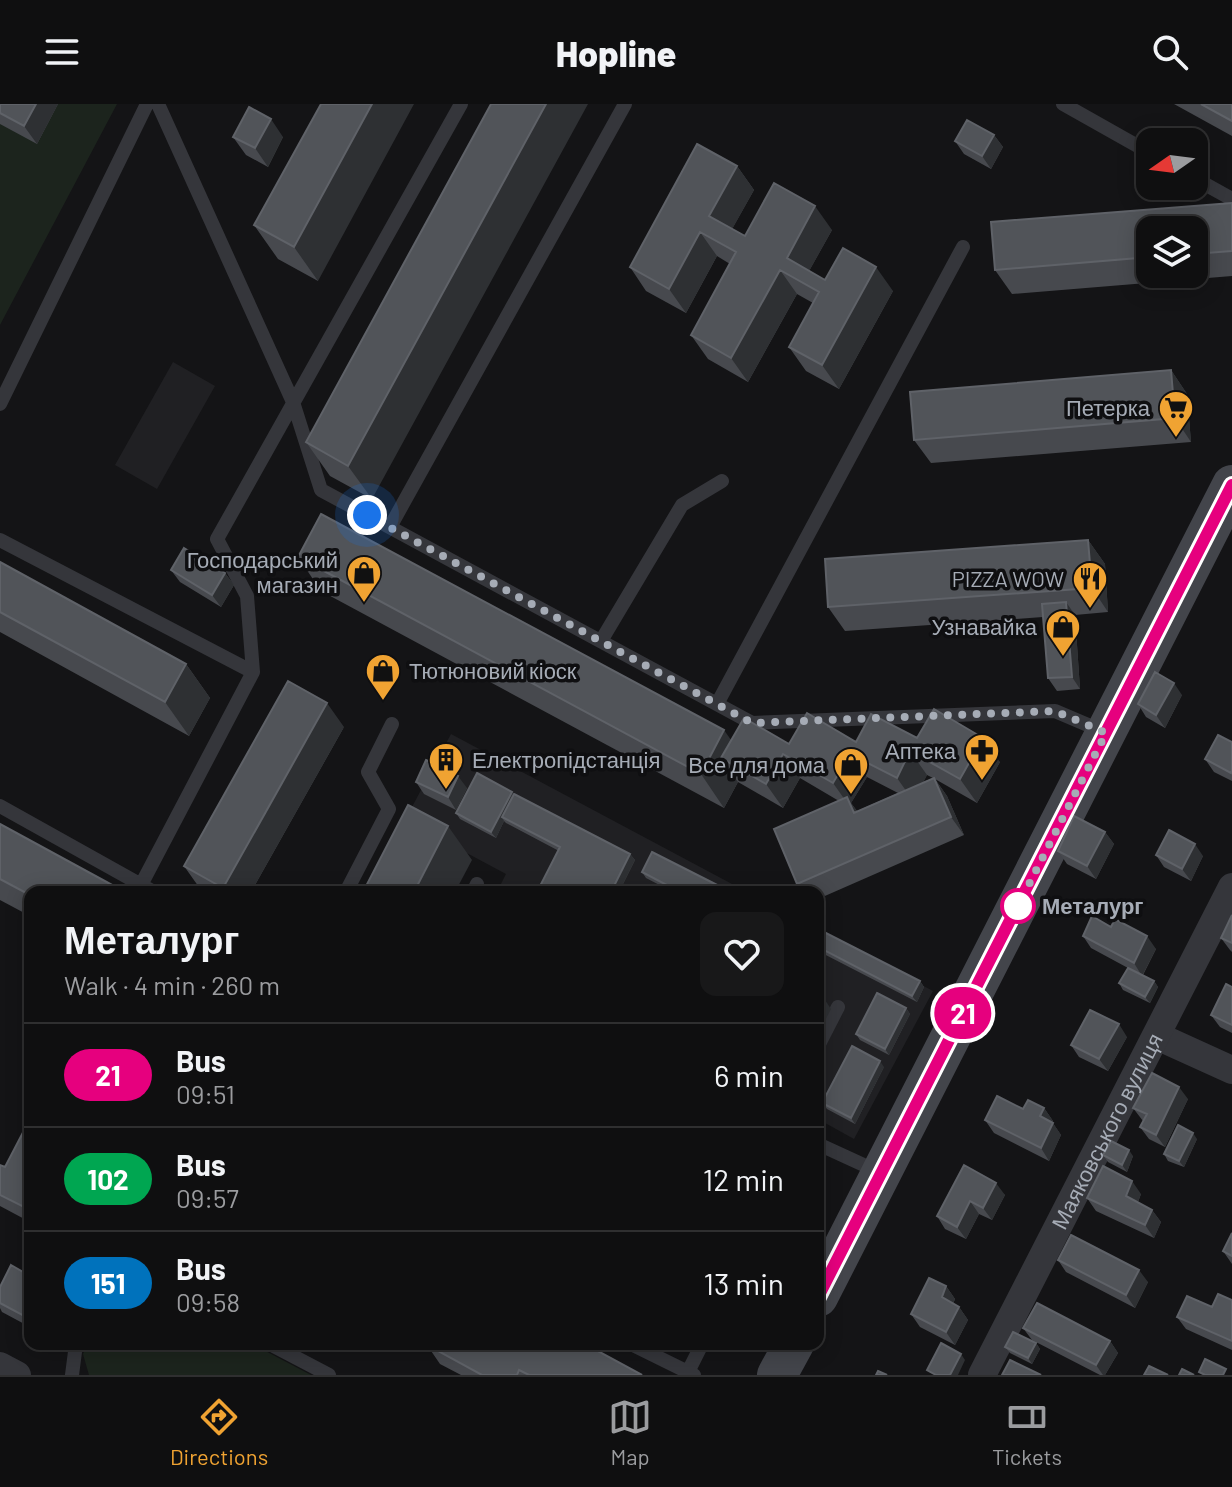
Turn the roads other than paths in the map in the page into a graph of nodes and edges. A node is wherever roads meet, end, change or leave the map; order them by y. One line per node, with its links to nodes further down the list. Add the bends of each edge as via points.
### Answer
1 (147, 104): 11 (lane)
2 (158, 104): 10 (lane)
3 (461, 104): 10 (lane)
4 (625, 104): 14 (lane)
5 (1063, 104): 6 (lane)
6 (1136, 145)
7 (1208, 186): 8 (lane)
8 (1232, 199)
9 (963, 247): 18 (lane)
10 (293, 402): 14 (lane, via 321,490); 17 (lane, via 217,539 247,596)
11 (0, 404)
12 (722, 481): 16 (lane, via 682,505)
13 (1232, 485): 20 (street)
14 (390, 527): 16 (lane)
15 (0, 540): 17 (lane)
16 (601, 641): 18 (lane)
17 (253, 672): 23 (lane)
18 (717, 704): 20 (lane, via 752,723 1055,711)
19 (392, 724): 24 (lane, via 368,772 389,809)
20 (1106, 733): 31 (street)
21 (0, 806): 22 (lane)
22 (143, 886)
23 (149, 886)
24 (349, 886)
25 (1232, 887): 28 (street, Маяковського вулиця)
26 (838, 1007): 27 (lane)
27 (824, 1034)
28 (1157, 1036): 29 (street); 44 (street, Маяковського вулиця)
29 (1232, 1070)
30 (824, 1147): 31 (lane)
31 (882, 1173): 32 (street)
32 (824, 1285)
33 (75, 1350): 41 (lane)
34 (281, 1350): 42 (lane)
35 (643, 1350): 39 (lane)
36 (700, 1350): 39 (lane)
37 (791, 1350): 43 (street)
38 (0, 1366): 40 (street)
39 (691, 1374)
40 (17, 1375)
41 (72, 1375)
42 (329, 1375)
43 (777, 1375)
44 (982, 1375)

